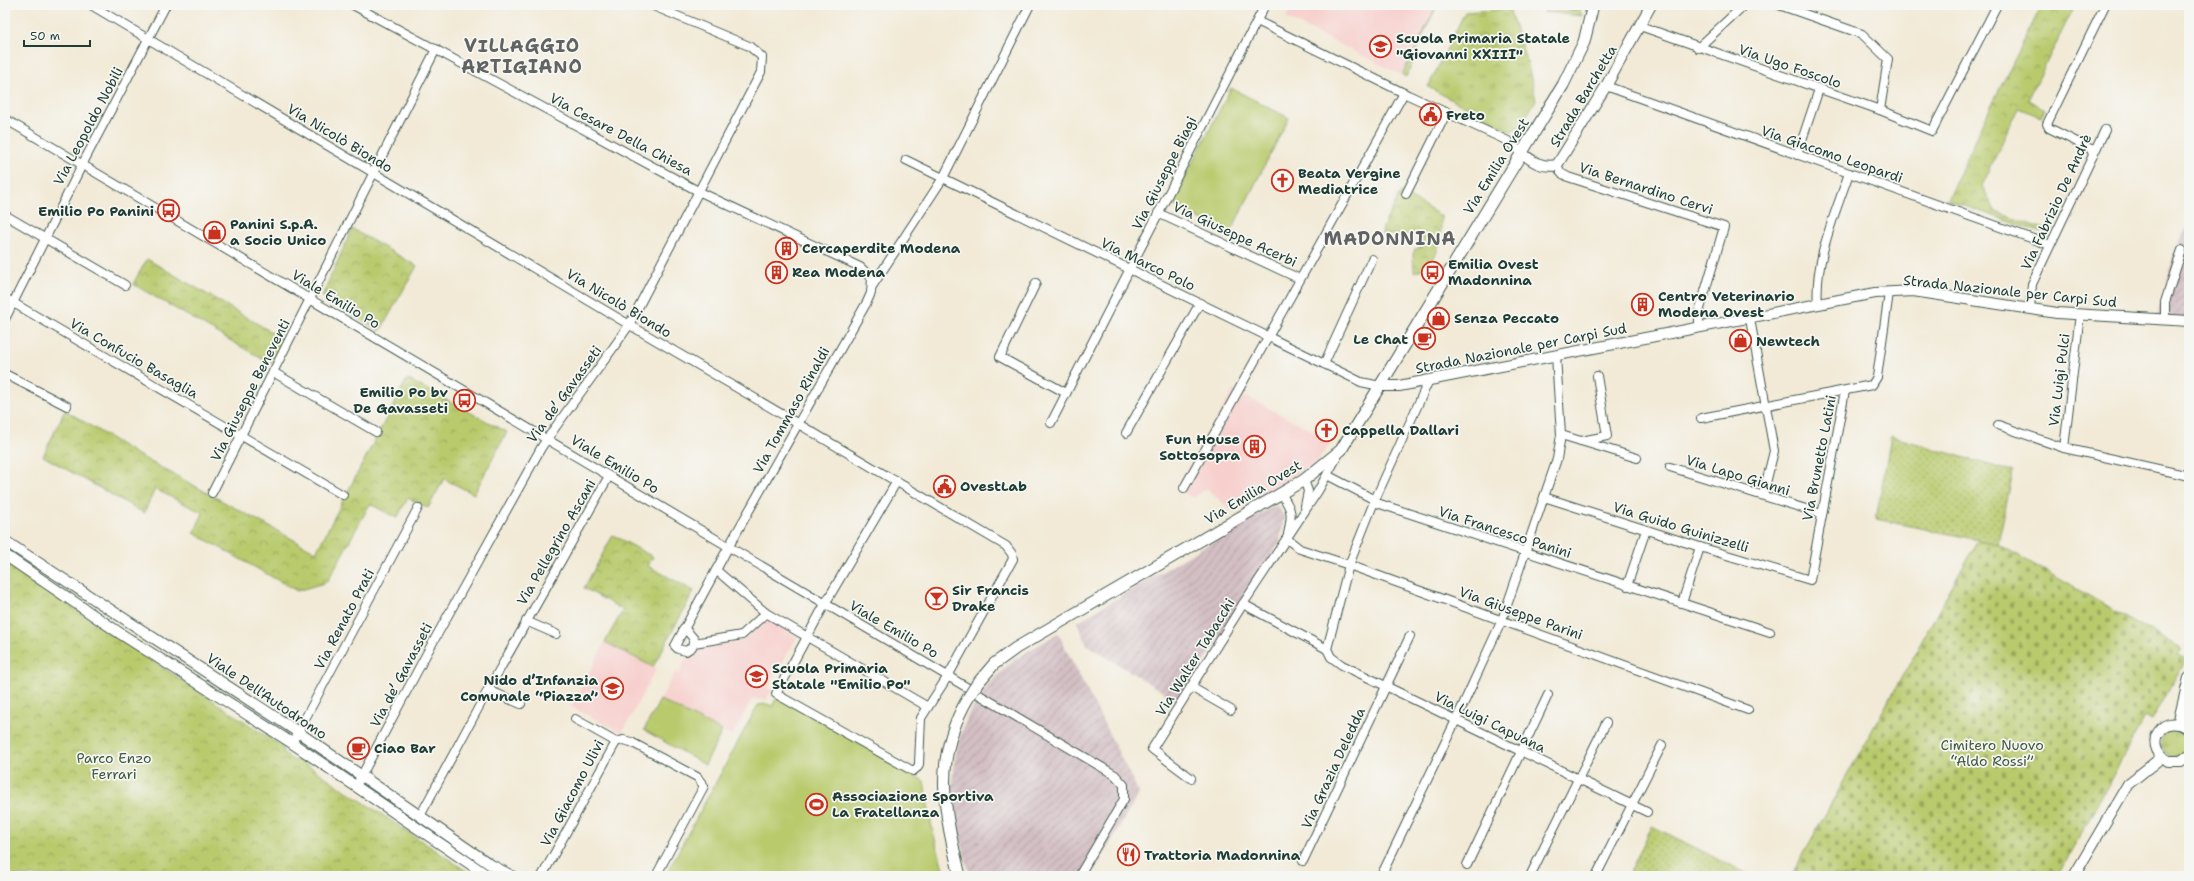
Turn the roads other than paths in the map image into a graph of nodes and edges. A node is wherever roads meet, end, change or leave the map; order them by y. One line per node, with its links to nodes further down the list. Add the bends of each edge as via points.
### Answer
1 (91, 5): 15 (street, Via Nicolò Biondo)
2 (166, 5): 15 (street, Via Leopoldo Nobili)
3 (353, 5): 17 (street, Via Cesare Della Chiesa)
4 (651, 5): 34 (street, Via de’ Gavasseti, via 749,46 762,57 758,79)
5 (1030, 5): 33 (street, Via Tommaso Rinaldi)
6 (1264, 5): 13 (street, Via Giuseppe Biagi)
7 (1593, 5): 25 (main road, Via Emilia Ovest, via 1588,31 1578,56)
8 (1651, 5): 14 (street, Strada Barchetta)
9 (1744, 5): 16 (street)
10 (1779, 5): 21 (street, via 1862,34 1888,59)
11 (1997, 5): 21 (street, Via Ugo Foscolo, via 1932,131)
12 (2106, 5): 27 (street, via 2047,124 2049,128 2091,149)
13 (1257, 21): 20 (street); 36 (street, Via Giuseppe Biagi)
14 (1640, 26): 16 (street, Via Ugo Foscolo); 18 (street, Strada Barchetta)
15 (149, 39): 29 (street, Via Leopoldo Nobili); 31 (street, Via Nicolò Biondo)
16 (1698, 48): 19 (street, Via Ugo Foscolo)
17 (436, 49): 31 (street, Via Giuseppe Beneventi); 34 (street, Via Cesare Della Chiesa)
18 (1606, 86): 26 (street, Via Giacomo Leopardi); 30 (street, Strada Barchetta)
19 (1819, 89): 21 (street, Via Ugo Foscolo); 26 (street)
20 (1404, 93): 22 (street); 43 (street)
21 (1880, 110)
22 (1446, 112): 25 (street, via 1508,141); 35 (street)
23 (5, 119): 29 (street, Viale Emilio Po)
24 (2105, 130): 27 (street, Via Fabrizio De Andrè)
25 (1522, 153): 30 (street, Strada Barchetta, via 1533,162 1546,166); 68 (main road, Via Emilia Ovest)
26 (1797, 155): 32 (street, Via Giacomo Leopardi)
27 (2093, 155): 39 (street, Via Fabrizio De Andrè)
28 (906, 160): 33 (street, Via Marco Polo)
29 (82, 165): 38 (street, Via Leopoldo Nobili); 49 (street, Viale Emilio Po)
30 (1557, 165): 60 (street, Via Bernardino Cervi, via 1561,173 1568,177 1724,227 1699,312)
31 (373, 173): 49 (street, Via Giuseppe Beneventi); 59 (street, Via Nicolò Biondo)
32 (1849, 173): 39 (street, Via Giacomo Leopardi); 52 (street, via 1827,237 1817,288)
33 (943, 178): 42 (street, Via Marco Polo); 46 (street, Via Tommaso Rinaldi)
34 (698, 191): 46 (street, Via Cesare Della Chiesa, via 860,267 872,278); 59 (street, Via de’ Gavasseti)
35 (1406, 194)
36 (1158, 213): 42 (street, Via Giuseppe Biagi); 43 (street, Via Giuseppe Acerbi)
37 (5, 215): 38 (street)
38 (46, 239): 45 (street); 50 (street, Via Leopoldo Nobili)
39 (2050, 245): 53 (street, Via Fabrizio De Andrè, via 2032,284)
40 (2182, 250): 57 (street, via 2165,302)
41 (1372, 259): 63 (street)
42 (1129, 269): 51 (street, Via Marco Polo); 70 (street, Via Giuseppe Biagi)
43 (1300, 279): 61 (street)
44 (1036, 283): 70 (street, via 1000,357)
45 (125, 285)
46 (873, 285): 74 (street, Via Tommaso Rinaldi, via 867,302)
47 (1889, 293): 52 (street, Strada Nazionale per Carpi Sud, via 1875,293); 53 (street, Strada Nazionale per Carpi Sud, via 1913,291); 69 (street, Via Brunetto Latini, via 1877,377 1872,385)
48 (5, 298): 50 (street)
49 (310, 299): 64 (street, Via Giuseppe Beneventi); 81 (street, Viale Emilio Po)
50 (13, 303): 55 (street, Via Leopoldo Nobili); 80 (street, Via Confucio Basaglia)
51 (1200, 303): 61 (street, Via Marco Polo); 78 (street)
52 (1818, 305): 56 (street, Strada Nazionale per Carpi Sud)
53 (2030, 309): 54 (street, Strada Nazionale per Carpi Sud)
54 (2080, 314): 57 (street, Strada Nazionale per Carpi Sud); 83 (street, Via Luigi Pulci)
55 (5, 319)
56 (1750, 319): 60 (street, Strada Nazionale per Carpi Sud); 72 (street)
57 (2165, 320): 58 (street, Strada Nazionale per Carpi Sud)
58 (2189, 322)
59 (629, 325): 74 (street, Via Nicolò Biondo); 81 (street, Via de’ Gavasseti)
60 (1699, 328): 62 (street, Strada Nazionale per Carpi Sud)
61 (1268, 337): 63 (street, Via Marco Polo); 92 (street)
62 (1556, 356): 67 (street, Strada Nazionale per Carpi Sud); 79 (street)
63 (1324, 364): 68 (street, Via Marco Polo, via 1360,382)
64 (273, 372): 77 (street); 80 (street, Via Giuseppe Beneventi)
65 (5, 374): 71 (street)
66 (1597, 376): 82 (street, via 1608,436)
67 (1429, 380): 68 (street, Strada Nazionale per Carpi Sud); 98 (street)
68 (1380, 386): 84 (main road, Via Emilia Ovest)
69 (1845, 391): 72 (street); 100 (street, Via Brunetto Latini)
70 (1066, 393): 75 (street, Via Giuseppe Biagi)
71 (68, 406)
72 (1765, 406): 73 (street); 96 (street, via 1774,451)
73 (1701, 418)
74 (798, 423): 91 (street, Via Nicolò Biondo); 104 (street, Via Tommaso Rinaldi)
75 (1051, 423)
76 (1998, 425): 83 (street, Via Luigi Pulci)
77 (376, 432)
78 (1126, 433)
79 (1561, 435): 82 (street); 97 (street, via 1557,459)
80 (242, 436): 93 (street, Via Giuseppe Beneventi); 95 (street, Via Confucio Basaglia)
81 (547, 439): 88 (street, Viale Emilio Po); 147 (street, Via de’ Gavasseti, via 427,653)
82 (1581, 441): 85 (street)
83 (2064, 448): 89 (street, Via Luigi Pulci)
84 (1341, 450): 87 (street, Via Walter Tabacchi); 90 (main road, Via Emilia Ovest)
85 (1637, 458)
86 (1670, 467): 96 (street, Via Lapo Gianni)
87 (1327, 475): 98 (street, Via Francesco Panini); 102 (street, Via Walter Tabacchi)
88 (609, 476): 104 (street, Viale Emilio Po); 116 (street, Via Pellegrino Ascani)
89 (2189, 476)
90 (1304, 480): 94 (main road, Via Emilia Ovest); 102 (street, Via Walter Tabacchi, via 1308,491 1307,501)
91 (897, 481): 112 (street); 125 (street, Via Nicolò Biondo, via 1006,546 1012,554 1013,559)
92 (1184, 488)
93 (212, 493)
94 (1282, 494): 102 (street, Via Walter Tabacchi, via 1292,514); 161 (main road, Via Emilia Ovest, bridge, via 1054,624 1002,658 977,684 952,730 944,772 945,810)
95 (343, 495)
96 (1763, 496): 100 (street, Via Lapo Gianni)
97 (1544, 497): 101 (street, Via Guido Guinizzelli); 106 (street)
98 (1375, 501): 106 (street, Via Francesco Panini); 108 (street)
99 (418, 508): 140 (street, Via Renato Prati)
100 (1822, 514): 110 (street, Via Brunetto Latini)
101 (1646, 530): 105 (street, Via Guido Guinizzelli); 111 (street)
102 (1287, 539): 108 (street, Via Giuseppe Parini, via 1300,549); 113 (street, Via Walter Tabacchi)
103 (5, 541): 140 (street, Viale Dell'Autodromo)
104 (729, 546): 109 (street, Via Tommaso Rinaldi); 112 (street, Viale Emilio Po)
105 (1700, 547): 110 (street, Via Guido Guinizzelli); 114 (street)
106 (1524, 552): 111 (street, Via Francesco Panini); 117 (street)
107 (5, 555): 142 (street, Viale Dell'Autodromo, via 121,634)
108 (1350, 565): 117 (street, Via Giuseppe Parini); 124 (street)
109 (716, 570): 115 (street); 118 (street, Via Tommaso Rinaldi)
110 (1810, 580)
111 (1628, 586): 114 (street, Via Francesco Panini)
112 (825, 604): 121 (street); 125 (street, Viale Emilio Po)
113 (1243, 604): 124 (street); 128 (street, Via Walter Tabacchi)
114 (1682, 604): 119 (street, Via Francesco Panini)
115 (766, 613): 121 (street); 123 (street, via 742,635)
116 (526, 620): 120 (street, Via Pellegrino Ascani); 129 (street, Via Pellegrino Ascani)
117 (1502, 620): 134 (street, Via Giuseppe Parini); 136 (street)
118 (683, 630): 123 (street, via 692,634); 123 (street, via 675,646 686,651)
119 (1770, 632)
120 (556, 634)
121 (807, 636): 132 (street); 132 (street, Via Nicolò Biondo, via 776,694 909,770 913,771 918,767 921,718)
122 (1410, 636): 127 (street, Via Grazia Deledda)
123 (694, 643)
124 (1327, 649): 127 (street, Via Luigi Capuana, via 1331,657 1342,665)
125 (948, 676): 132 (street, Via Nicolò Biondo); 162 (street, Viale Emilio Po, via 1115,775 1124,784 1125,794)
126 (2189, 678): 138 (street)
127 (1386, 686): 136 (street, Via Luigi Capuana); 154 (street, Via Grazia Deledda)
128 (1191, 687): 133 (street); 148 (street, Via Walter Tabacchi, via 1152,749)
129 (488, 690): 131 (street); 153 (street, Via Pellegrino Ascani)
130 (1548, 695): 144 (street)
131 (521, 704)
132 (928, 707)
133 (1231, 710)
134 (1748, 710)
135 (575, 719): 141 (street, Via Giacomo Ulivi)
136 (1456, 720): 144 (street, Via Luigi Capuana); 163 (street)
137 (1606, 723): 149 (street)
138 (2178, 724): 139 (street); 146 (street, via 2166,725 2157,734 2155,747)
139 (2189, 730)
140 (298, 732): 142 (street, Via Renato Prati); 147 (street, Viale Dell'Autodromo)
141 (616, 742): 159 (street, Via Giacomo Ulivi); 160 (street, via 631,742 697,777 704,786)
142 (292, 743): 150 (street, Viale Dell'Autodromo)
143 (1662, 745): 151 (street)
144 (1521, 752): 149 (street, Via Luigi Capuana); 156 (street)
145 (2189, 755): 146 (street, via 2181,761 2174,762)
146 (2162, 757): 166 (street, via 2128,784)
147 (362, 777): 150 (street, Via de’ Gavasseti); 153 (street, Viale Dell'Autodromo)
148 (1191, 778)
149 (1578, 779): 151 (street, Via Luigi Capuana); 164 (street)
150 (356, 786): 157 (street, Viale Dell'Autodromo)
151 (1633, 805): 152 (street, Via Luigi Capuana); 165 (street)
152 (1648, 812)
153 (420, 816): 155 (street, Viale Dell'Autodromo)
154 (1303, 861)
155 (491, 865): 157 (street); 158 (street, Viale Dell'Autodromo)
156 (1467, 866)
157 (487, 875)
158 (512, 876)
159 (542, 876)
160 (656, 876)
161 (960, 876)
162 (1079, 876)
163 (1380, 876)
164 (1530, 876)
165 (1596, 876)
166 (2074, 876)

